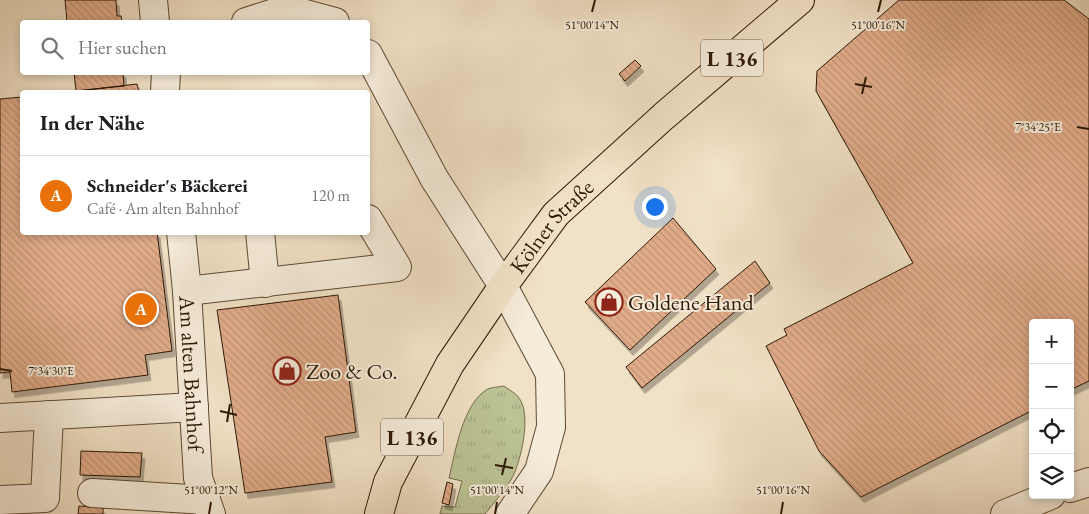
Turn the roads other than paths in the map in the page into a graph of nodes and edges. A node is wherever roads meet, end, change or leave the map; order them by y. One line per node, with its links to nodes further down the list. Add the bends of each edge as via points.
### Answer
1 (153, 0): 4 (street)
2 (800, 0): 14 (main road, Kölner Straße / L 136, via 556,214)
3 (287, 4): 5 (street); 6 (street)
4 (155, 20)
5 (251, 20)
6 (330, 20)
7 (370, 58): 14 (street, via 434,178)
8 (166, 75): 9 (street)
9 (165, 90)
10 (370, 222): 13 (street, via 397,267)
11 (181, 235): 15 (street, Am alten Bahnhof)
12 (260, 235): 13 (street)
13 (265, 282): 15 (street)
14 (503, 286): 25 (main road, Kölner Straße / L 136, via 442,379 388,482); 26 (street, via 550,374 551,427 539,471)
15 (187, 291): 16 (street, Am alten Bahnhof)
16 (194, 407): 17 (street); 24 (street, Am alten Bahnhof, via 198,478)
17 (48, 415): 18 (street); 23 (street, via 45,498)
18 (0, 418)
19 (1089, 482): 20 (street)
20 (1074, 487)
21 (92, 493): 24 (street)
22 (1041, 499): 27 (street)
23 (0, 500)
24 (209, 507)
25 (379, 514)
26 (510, 514)
27 (1005, 514)

